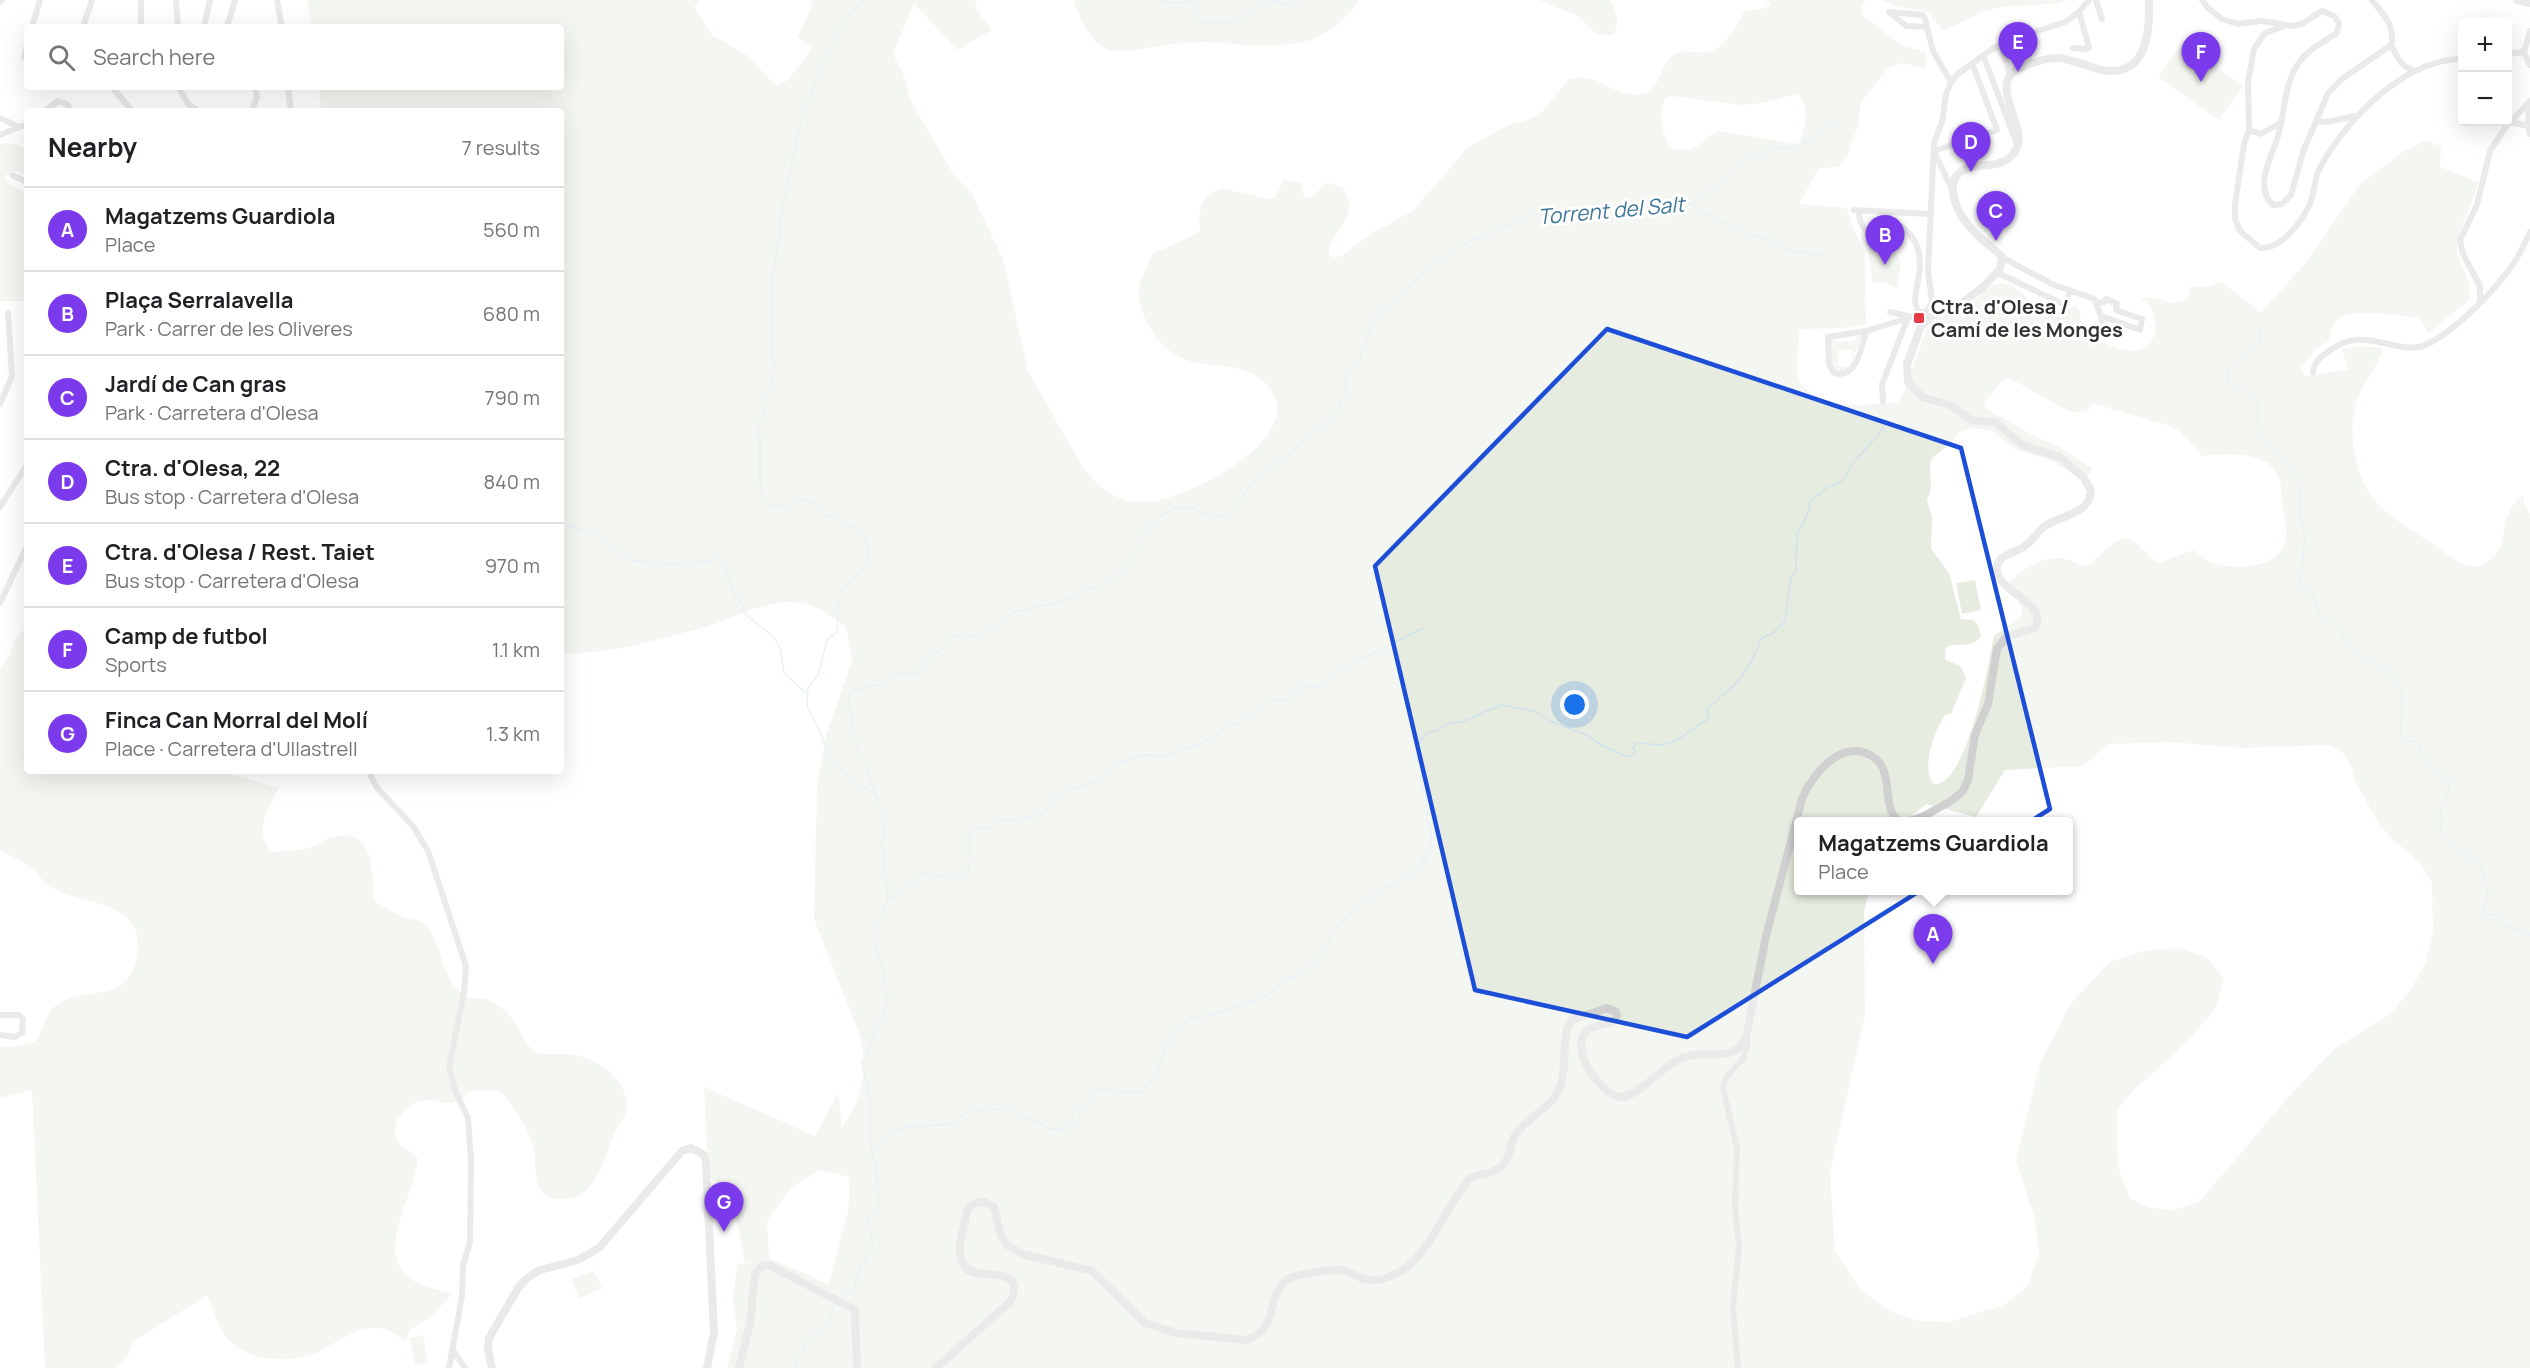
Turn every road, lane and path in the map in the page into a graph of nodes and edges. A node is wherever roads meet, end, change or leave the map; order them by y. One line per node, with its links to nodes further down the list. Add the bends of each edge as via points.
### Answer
1 (40, 0): 17 (street)
2 (92, 0): 18 (street)
3 (141, 0): 19 (street)
4 (176, 0): 20 (street)
5 (210, 0): 21 (street)
6 (234, 0): 22 (street)
7 (277, 0): 23 (street)
8 (2090, 0): 15 (street)
9 (2096, 0): 16 (street)
10 (2149, 0): 37 (street, via 2146,43 2136,61 2125,69 2105,70 2057,58 2038,61)
11 (2202, 0): 24 (street, via 2230,22 2261,21)
12 (2372, 0): 28 (street, via 2391,26)
13 (2517, 0): 14 (street)
14 (2530, 3)
15 (2079, 12): 27 (street, via 2055,27); 29 (street, via 2089,47)
16 (2102, 19)
17 (33, 24)
18 (84, 24)
19 (141, 24)
20 (178, 24)
21 (205, 24)
22 (227, 24)
23 (281, 24)
24 (2285, 26): 55 (street, via 2302,24 2322,11 2337,20 2339,30 2297,65); 60 (street, via 2265,33 2254,48 2248,82)
25 (1927, 27): 25 (street, via 1923,15 1889,12 1906,26); 38 (street, via 1933,51)
26 (2530, 31): 30 (street)
27 (2001, 44): 32 (street); 37 (street)
28 (2391, 45): 36 (street, via 2402,65); 52 (street, via 2330,90)
29 (2073, 48)
30 (2524, 52): 31 (street); 35 (street)
31 (2512, 54)
32 (1983, 55): 34 (street); 63 (street)
33 (2458, 60): 36 (street)
34 (1972, 63): 38 (street); 64 (street, via 1997,130)
35 (2530, 65)
36 (2415, 71): 50 (street)
37 (2010, 75): 63 (street, via 2008,89)
38 (1951, 82): 64 (street)
39 (114, 90): 46 (street)
40 (180, 90): 47 (street)
41 (256, 90): 48 (street)
42 (288, 90): 49 (street)
43 (2529, 103): 53 (street); 58 (street)
44 (49, 108): 45 (street, via 58,101)
45 (70, 108)
46 (130, 108)
47 (194, 108)
48 (253, 108)
49 (291, 108)
50 (2356, 116): 52 (street); 60 (street, via 2320,168 2303,216 2291,231 2265,248 2247,239 2235,219 2236,192)
51 (0, 118): 59 (street)
52 (2317, 121): 55 (street, via 2291,195 2286,202 2276,205 2267,197 2265,177)
53 (2512, 121)
54 (2512, 122): 58 (street)
55 (2280, 123): 60 (street, via 2261,134)
56 (24, 125): 59 (street)
57 (2508, 126): 74 (street, via 2490,151 2476,205 2460,240)
58 (2528, 126): 61 (street)
59 (19, 127): 62 (street)
60 (2249, 130)
61 (2530, 134)
62 (0, 135)
63 (2017, 144): 67 (street, via 2007,160 1963,171 1954,178)
64 (1934, 151): 67 (street); 69 (street)
65 (12, 175): 66 (street)
66 (24, 181)
67 (1952, 189): 72 (street, via 1968,224)
68 (1888, 213): 69 (street); 71 (street, via 1856,211 1860,224); 81 (street, via 1888,219 1906,228 1919,249 1914,304)
69 (1929, 214): 81 (street, via 1932,301)
70 (2530, 232): 75 (street, via 2515,261)
71 (1876, 241)
72 (2003, 258): 73 (street); 76 (street)
73 (1998, 273): 76 (street, via 2065,305); 82 (street, via 1969,298)
74 (2480, 286): 75 (street); 77 (street)
75 (2494, 287): 77 (street)
76 (2070, 291): 78 (street, via 2087,295)
77 (2480, 301): 87 (street, via 2426,345 2409,347 2353,339 2320,358)
78 (2097, 303): 83 (street); 83 (street, via 2106,299 2117,304 2116,310 2142,319 2140,330)
79 (1890, 312): 84 (street)
80 (8, 313): 89 (street, via 12,376)
81 (1923, 313): 82 (street); 84 (street)
82 (1938, 313): 99 (street, via 1922,326 1913,344 1906,369 1912,388 1968,418 1995,422 2024,446 2060,457 2085,478 2091,496 2087,504 2069,517 2044,527 2027,545 2001,558 1996,571 1999,579 2034,609 2038,617 2035,628 2006,637 1997,649 1988,704 1975,735 1963,791)
83 (2101, 315): 85 (street)
84 (1910, 319): 86 (street); 88 (street, via 1882,384)
85 (2102, 330)
86 (1866, 331): 86 (street, via 1851,371 1845,375 1834,373 1829,364 1828,337)
87 (2313, 372)
88 (1883, 401)
89 (0, 404)
90 (24, 471): 91 (street)
91 (0, 507)
92 (24, 552): 94 (street)
93 (24, 560): 94 (street)
94 (19, 562): 95 (street)
95 (0, 603)
96 (371, 774): 104 (street, via 377,788 413,826 428,851 466,966 449,1068 468,1118 470,1243)
97 (1799, 817): 98 (street, via 1807,786 1833,758 1859,751 1877,760 1884,771 1890,812)
98 (1895, 817)
99 (1921, 817)
100 (1794, 834): 103 (street, via 1766,936)
101 (0, 1015): 102 (street, via 20,1015 23,1026 22,1033 15,1037)
102 (0, 1035)
103 (1746, 1038): 111 (street, via 1731,1054 1684,1057 1632,1093 1616,1097 1584,1062 1581,1045 1590,1028 1614,1022 1616,1012 1607,1008 1571,1020 1557,1095 1514,1137 1502,1167 1469,1179 1412,1262 1379,1280 1341,1270 1293,1276 1280,1288 1266,1327 1247,1340 1176,1333 1145,1323 1092,1271 1022,1254 1007,1245 994,1207 986,1202 976,1203 968,1208 961,1258 971,1273 1008,1278 1013,1296); 112 (street, via 1743,1059 1726,1077 1723,1089 1737,1148 1735,1207 1739,1247 1733,1307)
104 (452, 1347): 105 (street); 106 (street)
105 (449, 1368)
106 (465, 1368)
107 (492, 1368): 108 (street, via 489,1338 527,1278 599,1248 682,1151 691,1148 704,1155 706,1163 714,1332)
108 (707, 1368)
109 (739, 1368): 110 (street, via 750,1324 754,1274 763,1265 855,1310)
110 (857, 1368)
111 (936, 1368)
112 (1738, 1368)

